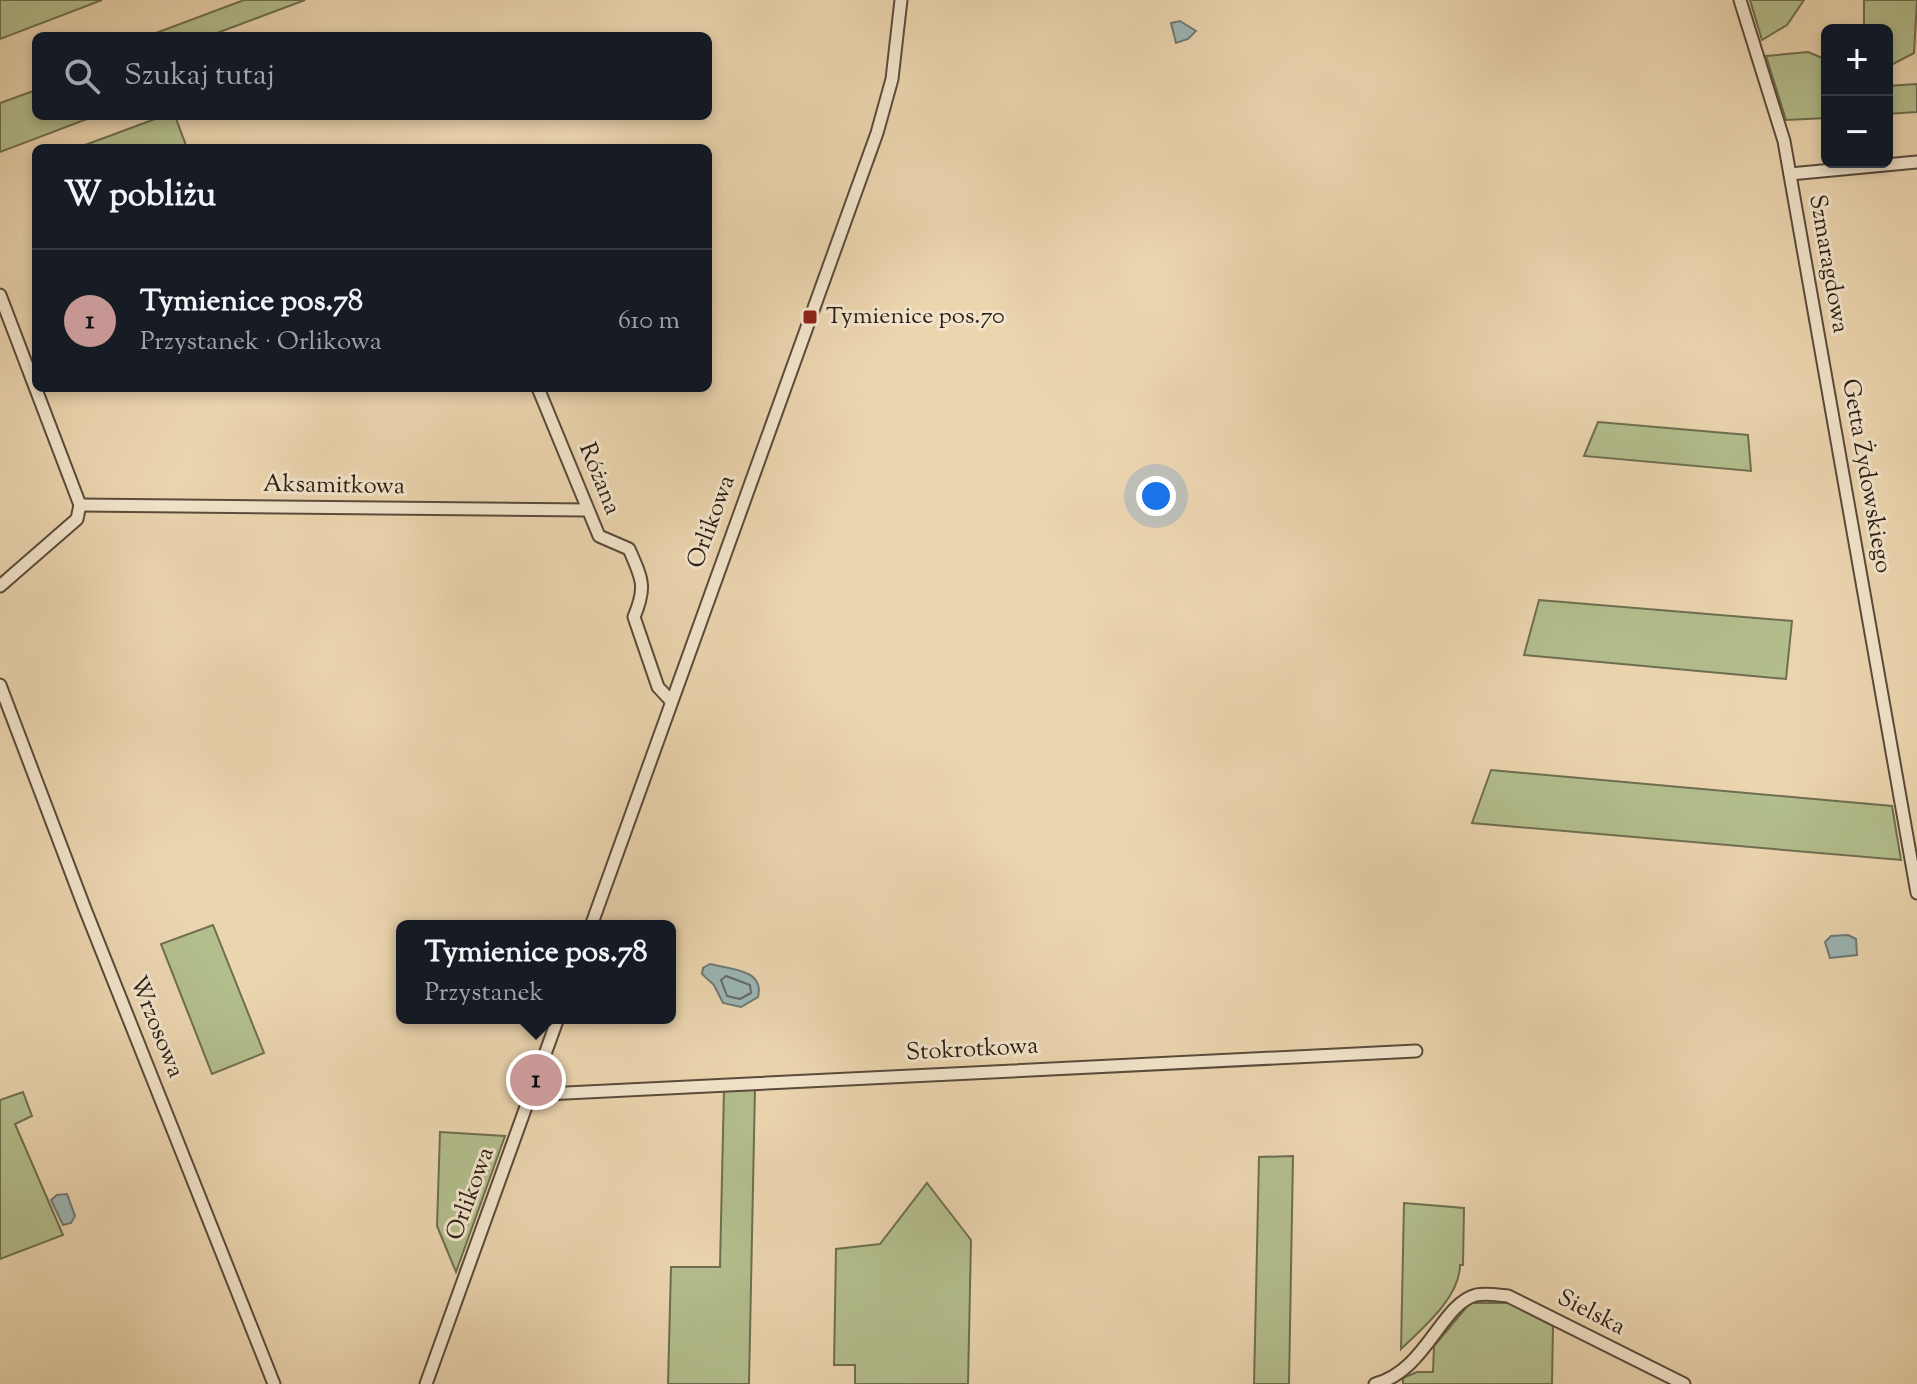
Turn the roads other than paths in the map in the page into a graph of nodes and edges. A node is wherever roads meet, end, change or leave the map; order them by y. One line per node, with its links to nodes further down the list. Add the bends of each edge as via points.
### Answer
1 (901, 0): 14 (street, Orlikowa, via 892,79 877,133)
2 (1740, 0): 4 (street, Szmaragdowa)
3 (1917, 162): 4 (street)
4 (1790, 174): 6 (street, Szmaragdowa)
5 (0, 295): 7 (street)
6 (1822, 350): 15 (street, Getta Żydowskiego)
7 (32, 379)
8 (37, 392): 10 (street)
9 (540, 392): 11 (street, Różana)
10 (80, 505): 11 (street, Aksamitkowa); 12 (street, via 77,519)
11 (587, 510): 14 (street, Różana, via 599,536 629,549 638,569 643,594 634,617 658,687)
12 (0, 586)
13 (0, 685): 20 (street, Wrzosowa)
14 (671, 701): 16 (street, Orlikowa)
15 (1917, 893)
16 (593, 920)
17 (556, 1024): 19 (street, Orlikowa)
18 (1416, 1051): 19 (street, Stokrotkowa)
19 (532, 1091): 21 (street, Orlikowa)
20 (274, 1384)
21 (426, 1384)
22 (1375, 1384): 23 (street, Sielska, via 1403,1372 1474,1296 1508,1296)
23 (1684, 1384)

